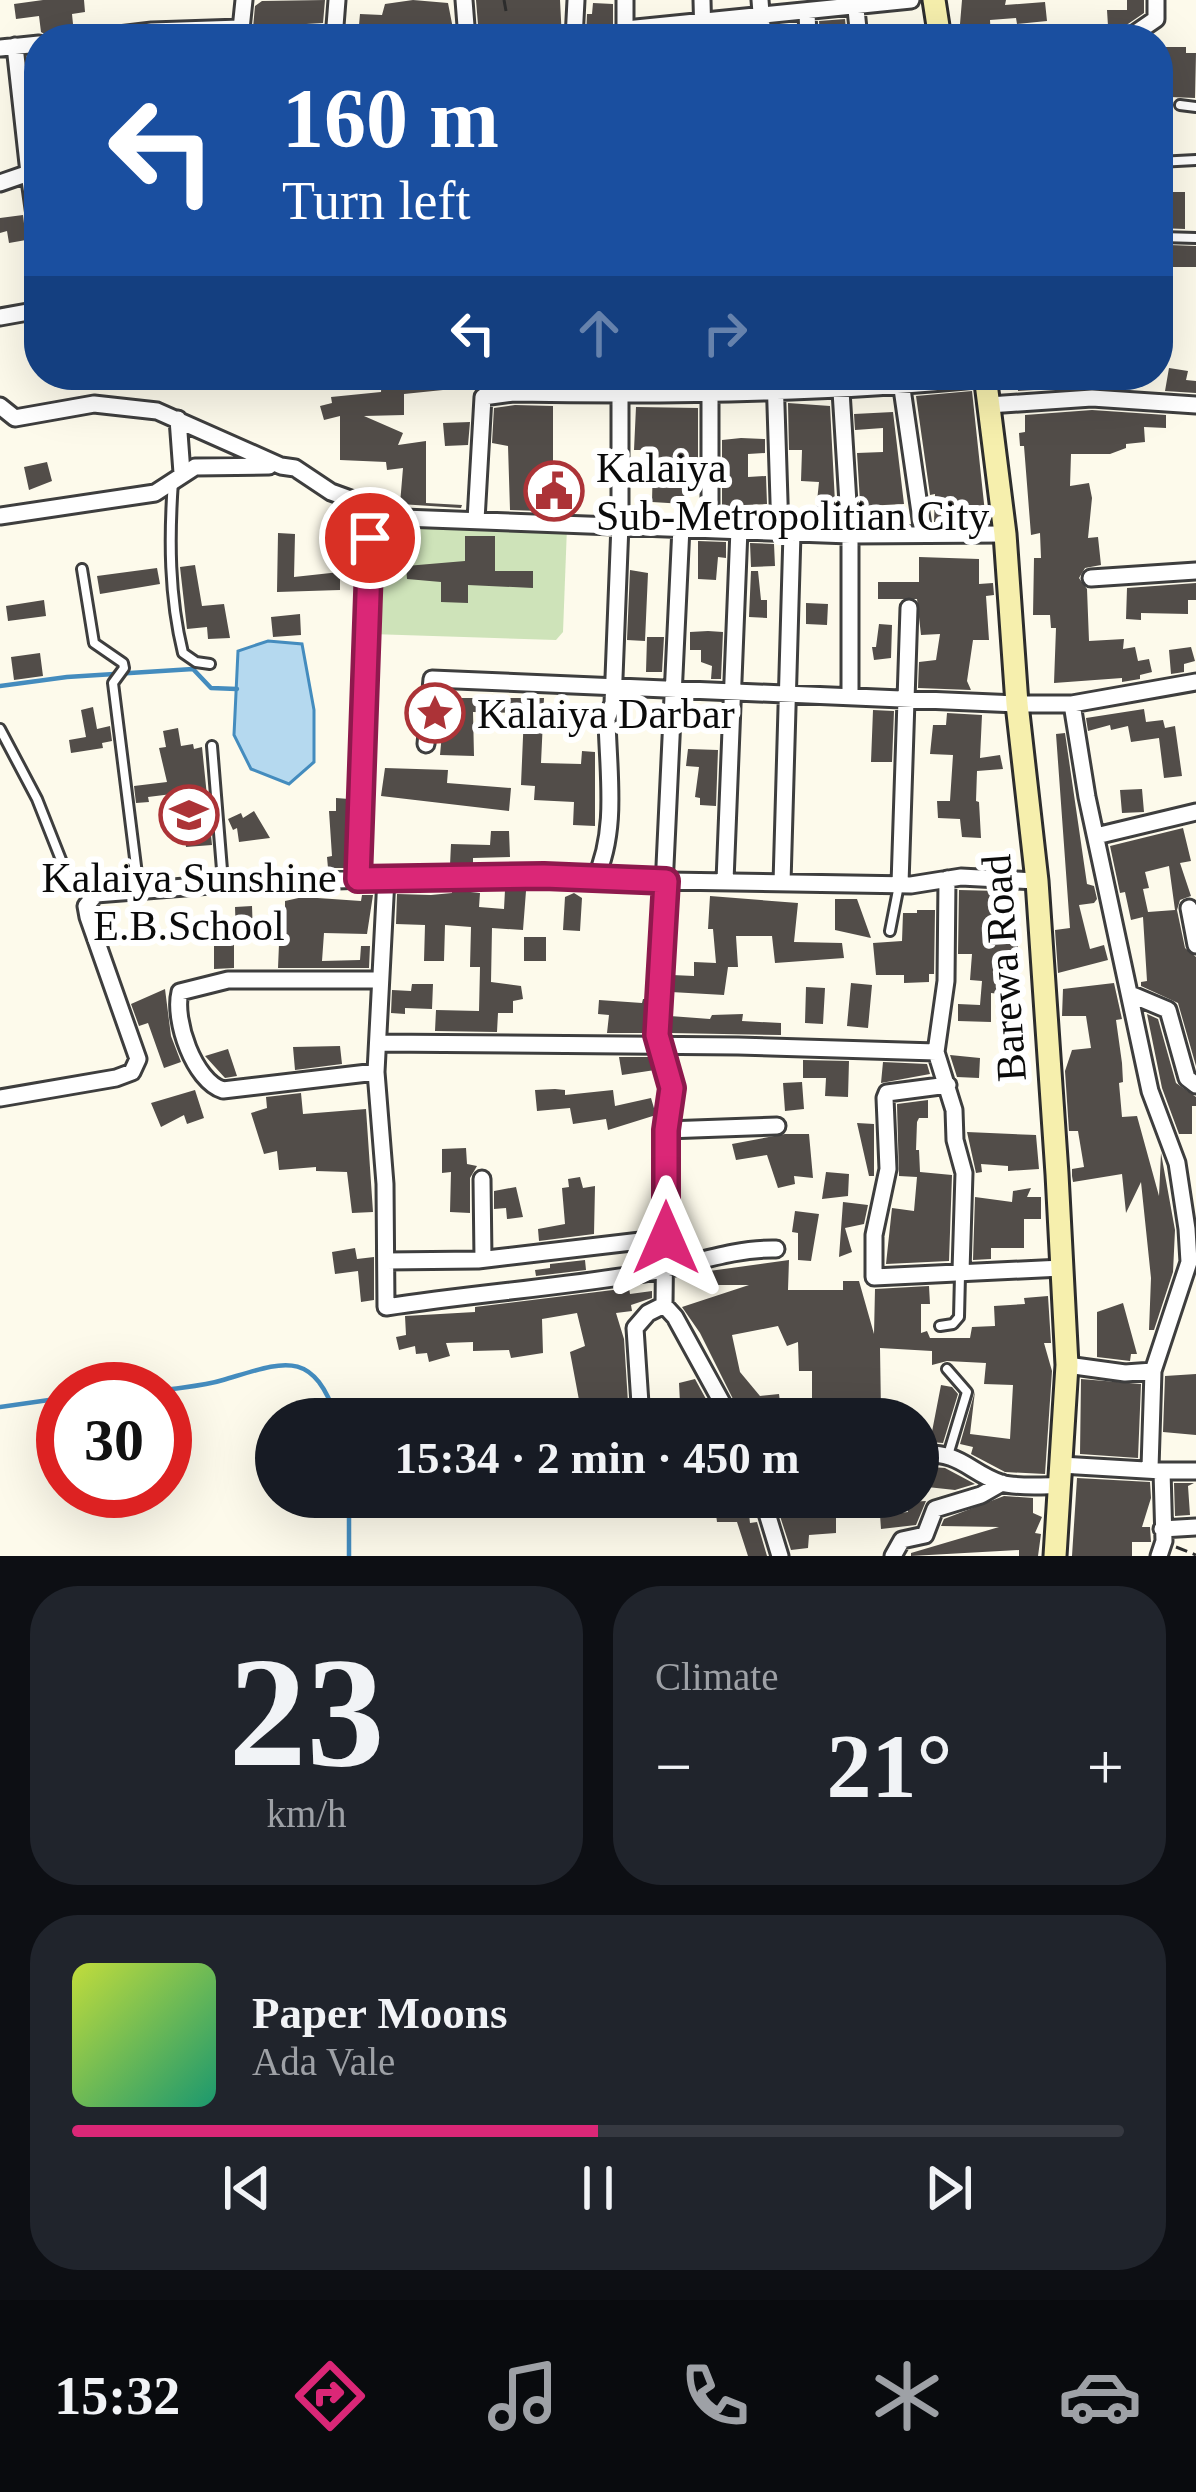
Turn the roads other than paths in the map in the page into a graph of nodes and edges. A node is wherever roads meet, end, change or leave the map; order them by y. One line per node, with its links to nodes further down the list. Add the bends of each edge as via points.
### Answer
1 (911, 0): 4 (street)
2 (812, 7): 3 (street); 4 (street)
3 (761, 8): 5 (street)
4 (856, 8): 6 (street)
5 (719, 24)
6 (858, 24)
7 (7, 48): 10 (street)
8 (1180, 106): 9 (lane)
9 (1196, 107)
10 (24, 149)
11 (619, 390): 19 (street)
12 (711, 390): 18 (street)
13 (732, 390): 18 (street)
14 (776, 390): 33 (street)
15 (842, 390): 36 (street)
16 (901, 390): 34 (street)
17 (987, 390): 20 (main road, Barewa Road)
18 (711, 394): 19 (street); 31 (street)
19 (619, 395): 28 (street, via 483,398); 29 (street)
20 (989, 405): 21 (street, via 1092,398); 35 (main road, Barewa Road)
21 (1196, 405)
22 (2, 412): 23 (street, via 15,418 94,404)
23 (178, 419): 24 (street); 25 (street)
24 (281, 466): 25 (street, via 195,466); 26 (street)
25 (177, 476): 27 (street, via 154,493); 41 (lane, via 170,532 178,632 182,653)
26 (376, 508): 28 (street, via 404,518); 57 (street)
27 (0, 516)
28 (476, 520): 29 (street)
29 (620, 524): 30 (street); 43 (street)
30 (681, 527): 31 (street); 44 (street)
31 (710, 528): 32 (street)
32 (739, 529): 33 (street); 45 (street)
33 (786, 532): 36 (street); 46 (street)
34 (922, 533): 35 (street); 36 (street)
35 (1005, 534): 49 (main road, Barewa Road)
36 (850, 535): 47 (street)
37 (82, 569): 66 (lane, via 94,643 124,668 112,683)
38 (1196, 571): 39 (street)
39 (1091, 578)
40 (909, 608): 48 (street)
41 (210, 664)
42 (1196, 682): 50 (street)
43 (613, 688): 44 (street); 52 (street, via 432,679); 58 (street, via 610,832)
44 (673, 692): 45 (street); 60 (street)
45 (731, 694): 46 (street); 61 (street)
46 (787, 694): 47 (street); 63 (street)
47 (850, 697): 48 (street)
48 (907, 698): 49 (street); 65 (street)
49 (1017, 704): 50 (street); 62 (main road, Barewa Road)
50 (1072, 704): 55 (street)
51 (0, 729): 67 (lane, via 69,880)
52 (426, 744)
53 (212, 746): 64 (lane)
54 (1196, 812): 55 (street)
55 (1096, 836): 72 (street)
56 (386, 878): 57 (street); 58 (street); 71 (street)
57 (358, 879): 64 (street)
58 (595, 879): 60 (street)
59 (947, 879): 62 (street); 65 (street); 75 (street)
60 (666, 881): 61 (street); 74 (street)
61 (725, 881): 63 (street)
62 (1037, 881): 88 (main road, Barewa Road)
63 (782, 883): 65 (street)
64 (223, 884): 66 (street)
65 (900, 884): 69 (lane)
66 (140, 892): 67 (street)
67 (90, 898): 79 (street, via 88,917 138,1059 116,1078)
68 (1189, 908): 70 (street)
69 (890, 931)
70 (1196, 945)
71 (380, 980): 73 (street); 76 (street, via 228,980 180,992 176,1007 199,1075 223,1090)
72 (1130, 994): 78 (street, via 1168,1010); 83 (street)
73 (377, 1043): 74 (street); 76 (street)
74 (662, 1047): 75 (street); 81 (street, via 672,1088)
75 (936, 1052): 77 (street)
76 (376, 1072): 87 (street)
77 (948, 1085): 90 (street, via 964,1173); 90 (street, via 885,1098 888,1169 874,1277)
78 (1196, 1085)
79 (0, 1098)
80 (776, 1126): 81 (street)
81 (666, 1130): 84 (street)
82 (482, 1179): 86 (street)
83 (1192, 1232): 95 (street)
84 (666, 1238): 86 (street); 89 (street)
85 (776, 1250): 89 (street)
86 (483, 1259): 87 (street)
87 (386, 1261): 89 (street, via 386,1307)
88 (1062, 1268): 90 (street); 93 (main road, Barewa Road)
89 (663, 1270): 91 (street)
90 (961, 1271): 92 (lane, via 959,1317)
91 (664, 1305): 96 (street, via 635,1328); 97 (street)
92 (940, 1326)
93 (1067, 1365): 95 (street); 102 (main road, Barewa Road)
94 (947, 1369): 99 (lane, via 968,1392)
95 (1153, 1371): 100 (street)
96 (640, 1398)
97 (719, 1398)
98 (939, 1455): 99 (street)
99 (947, 1456): 103 (street)
100 (1156, 1469): 101 (street); 102 (street); 106 (street)
101 (1196, 1471)
102 (1061, 1475): 103 (street); 109 (main road, Barewa Road)
103 (1001, 1483): 108 (street, via 935,1509 925,1535 902,1540)
104 (768, 1518): 107 (street)
105 (1196, 1527): 106 (street)
106 (1162, 1542)
107 (779, 1556)
108 (893, 1556)
109 (1054, 1556)

